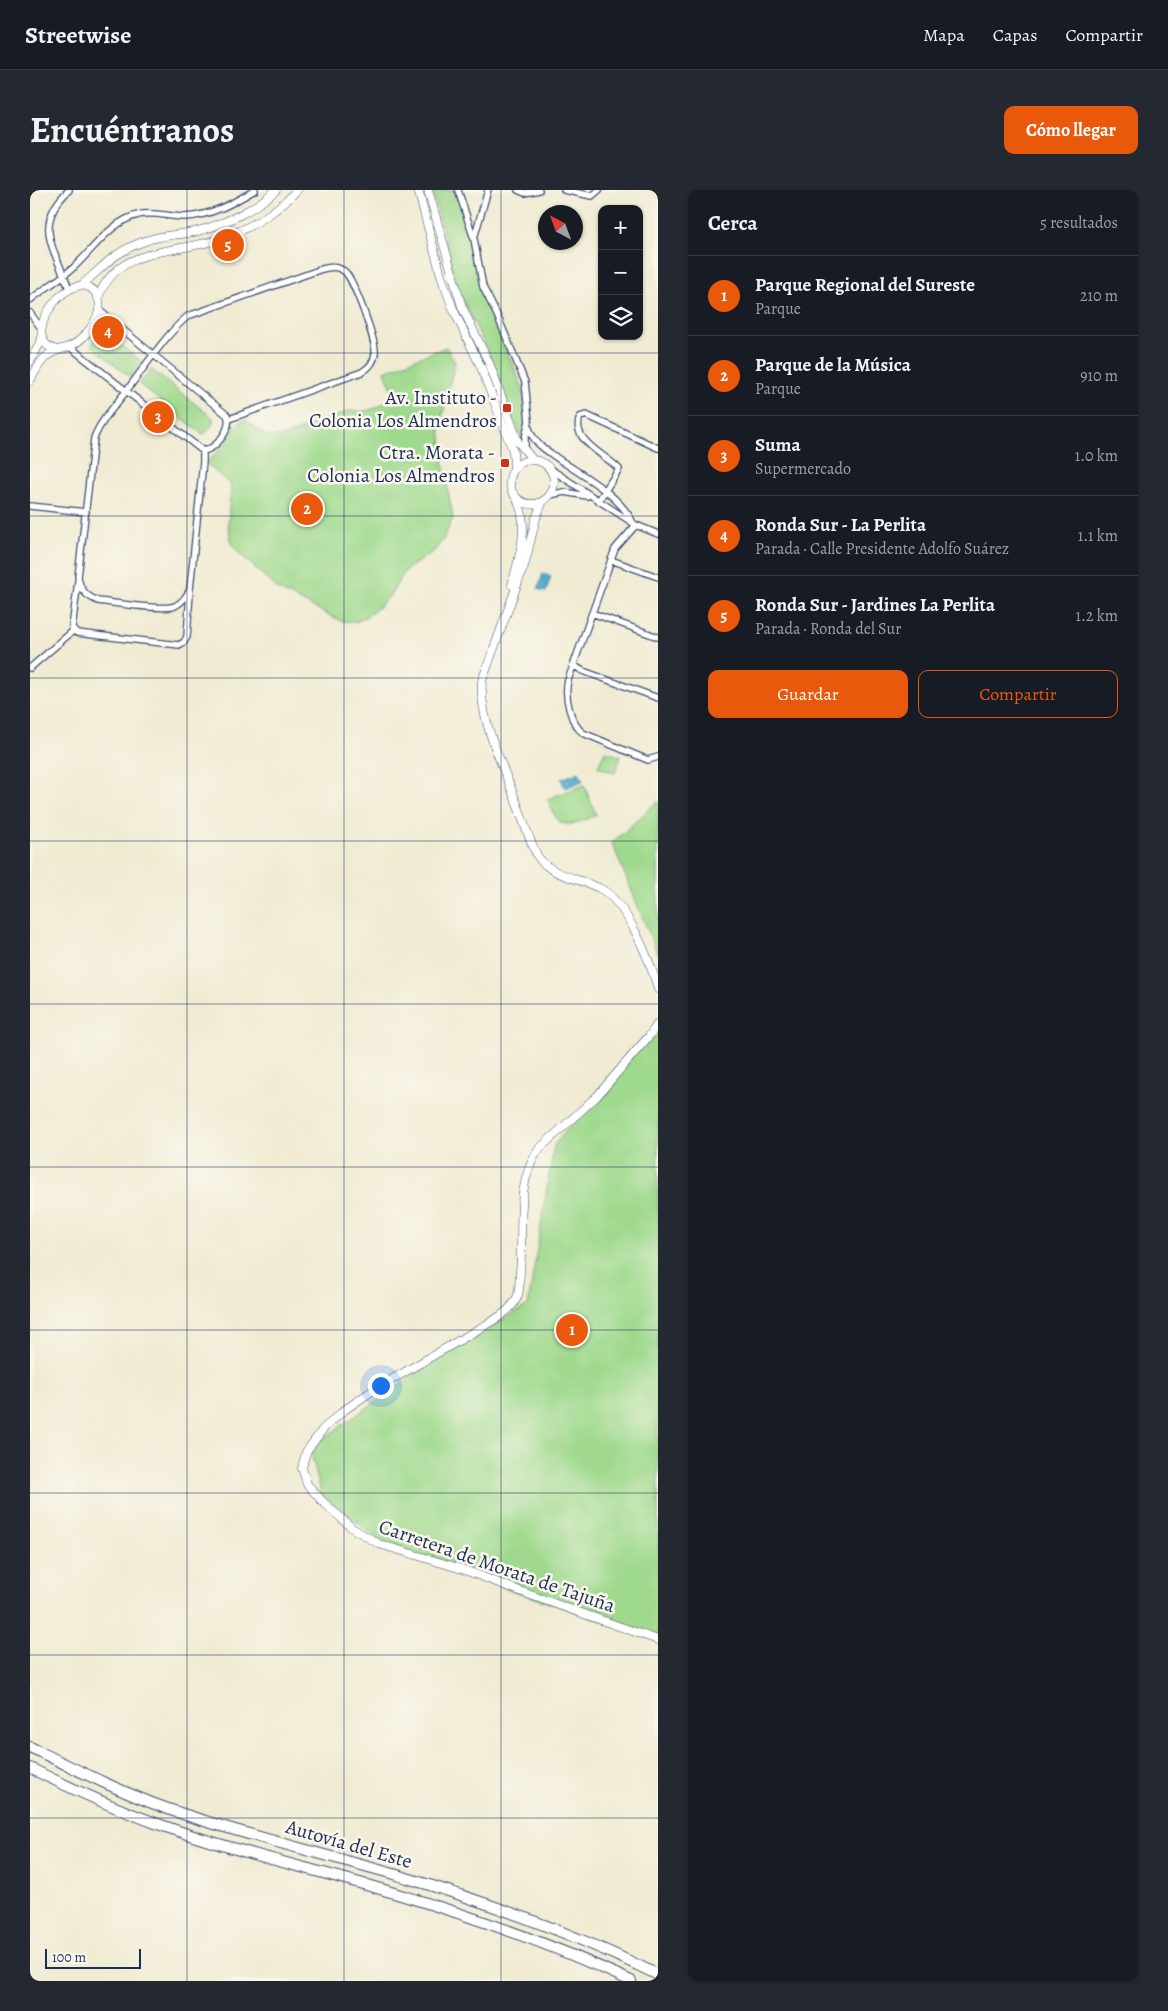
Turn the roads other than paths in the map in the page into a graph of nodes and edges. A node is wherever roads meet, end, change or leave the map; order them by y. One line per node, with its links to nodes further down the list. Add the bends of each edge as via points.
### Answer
1 (69, 190): 14 (street, via 53,210 48,228 48,238)
2 (255, 190): 14 (street, via 230,205 201,215 145,214 125,220)
3 (276, 190): 15 (main road, via 234,218 195,231 146,240 119,252)
4 (297, 190): 17 (main road, via 278,207 240,231 198,245 154,252 130,262 106,282)
5 (418, 190): 35 (main road, via 442,279 513,451)
6 (428, 190): 32 (main road, via 462,307 489,363 518,442)
7 (458, 190): 13 (street)
8 (488, 190): 13 (street)
9 (518, 190): 10 (street, via 525,193)
10 (539, 190)
11 (564, 190): 12 (street, via 592,196)
12 (599, 190)
13 (474, 239): 30 (street, via 483,287 525,382)
14 (63, 275): 16 (street); 18 (street)
15 (82, 285): 16 (main road); 17 (main road, via 89,287)
16 (69, 289): 21 (main road, via 49,309)
17 (98, 298): 19 (main road)
18 (30, 300)
19 (100, 311): 23 (main road, via 87,333); 25 (street)
20 (30, 313): 21 (street)
21 (41, 328): 22 (main road)
22 (42, 339): 24 (main road); 26 (main road)
23 (70, 346): 24 (main road); 28 (street)
24 (57, 350): 27 (main road, via 45,358)
25 (154, 356): 28 (street); 29 (street); 29 (street, via 188,316 322,269 331,267 344,271 353,283 374,341 375,356 368,368)
26 (30, 362)
27 (30, 381)
28 (126, 391): 33 (street); 43 (street, via 98,427 94,438)
29 (229, 419): 33 (street, via 221,437)
30 (528, 428): 32 (street); 37 (street, via 536,443)
31 (658, 448): 37 (street, via 583,415 578,422 579,434 619,469)
32 (525, 450): 34 (main road)
33 (203, 451): 49 (street)
34 (533, 460): 35 (main road, via 522,462); 36 (main road)
35 (514, 469): 39 (main road, via 510,482)
36 (552, 470): 38 (main road, via 554,487); 40 (street)
37 (605, 492): 40 (street); 44 (street, via 628,511)
38 (550, 495): 40 (street, via 564,492); 41 (main road)
39 (516, 497): 41 (main road, via 530,504); 51 (main road, via 523,527)
40 (599, 500): 44 (street)
41 (543, 501): 51 (main road)
42 (30, 506): 43 (street)
43 (86, 512): 47 (street)
44 (635, 524): 45 (street); 46 (street, via 615,548)
45 (658, 534)
46 (612, 560): 48 (street); 50 (street)
47 (78, 577): 49 (street, via 83,592 98,601 168,608 181,602); 52 (street, via 72,624)
48 (658, 577)
49 (190, 589): 52 (street, via 187,637 179,644)
50 (592, 613): 53 (street); 54 (street)
51 (505, 617): 58 (main road, via 482,681 481,695 485,717 533,848 549,869 599,888 614,898 640,943)
52 (74, 631): 55 (street)
53 (658, 638)
54 (573, 665): 56 (street); 57 (street, via 566,688 579,730 648,760)
55 (30, 668)
56 (658, 698)
57 (658, 756)
58 (658, 989)
59 (658, 1023): 60 (main road, Carretera de Morata de Tajuña, via 597,1096 534,1157 524,1184 522,1257 518,1296 512,1305 484,1326 354,1402 311,1443 302,1468 307,1484 322,1501 352,1528 379,1544 462,1569)
60 (658, 1640)
61 (30, 1748): 63 (highway, Autovía del Este, via 167,1808 242,1833 488,1903 582,1940)
62 (30, 1768): 64 (highway, Autovía del Este, via 158,1824 483,1921)
63 (658, 1975)
64 (631, 1981)

